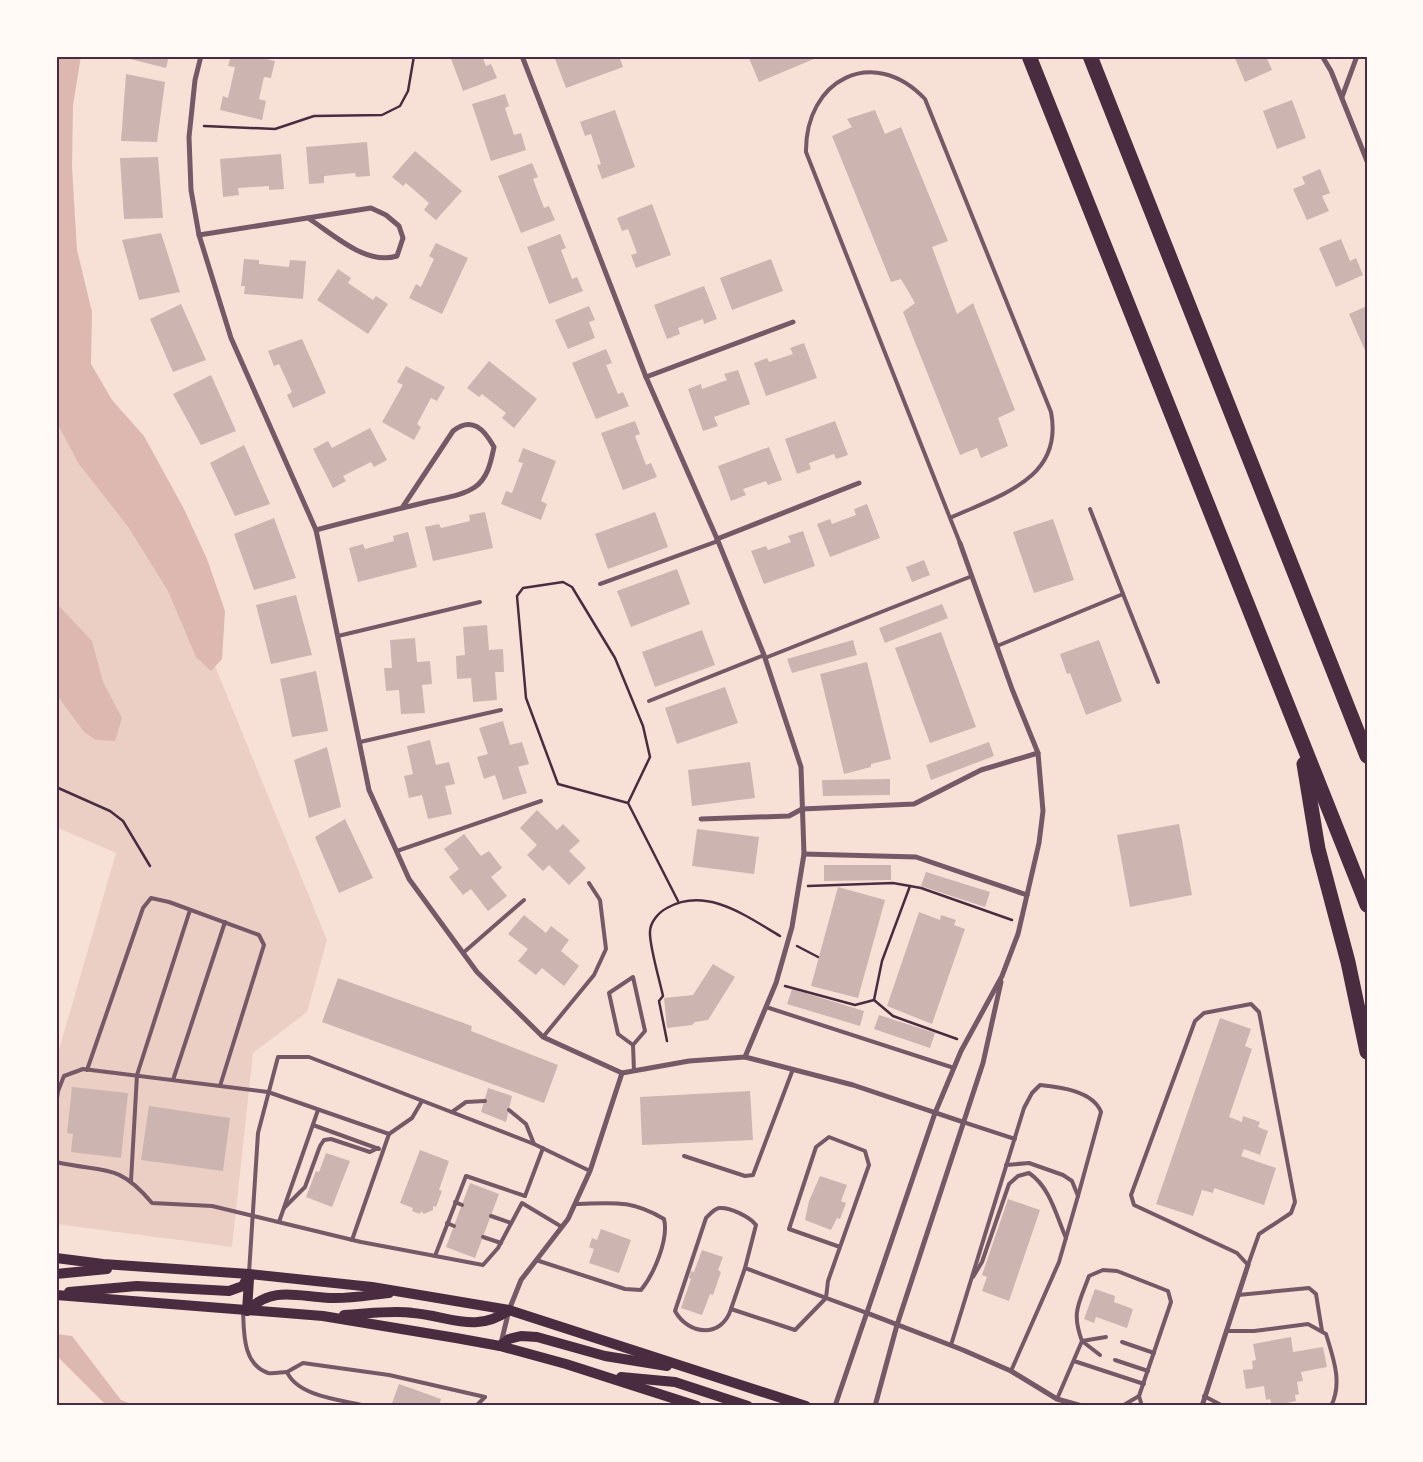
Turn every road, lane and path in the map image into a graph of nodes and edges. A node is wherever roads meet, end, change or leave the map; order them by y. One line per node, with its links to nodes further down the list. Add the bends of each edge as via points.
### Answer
1 (201, 56): 12 (street, via 188,137 191,190)
2 (414, 56): 9 (path, via 408,91 400,106 382,115 314,116 275,129)
3 (522, 56): 14 (street)
4 (1029, 56): 32 (highway)
5 (1090, 56): 35 (highway)
6 (1322, 56): 8 (street)
7 (1357, 56): 8 (street)
8 (1342, 98): 10 (street)
9 (204, 126)
10 (1367, 161)
11 (308, 218): 11 (street, via 374,258 397,256 401,249 403,238 399,226 371,208); 12 (street)
12 (199, 234): 19 (street, via 231,338)
13 (793, 322): 14 (street)
14 (646, 377): 20 (street)
15 (859, 483): 20 (street)
16 (402, 508): 16 (street, via 458,495 475,487 486,474 492,459 494,447 487,434 473,424 462,424 453,431); 19 (street)
17 (1090, 508): 24 (lane)
18 (950, 518): 18 (lane, via 806,152 807,128 818,101 842,78 857,74 893,75 925,99 1051,412 1054,428 1052,446 1031,477); 21 (lane)
19 (316, 530): 26 (street)
20 (717, 540): 23 (lane); 28 (street)
21 (960, 543): 22 (street)
22 (972, 576): 27 (street); 28 (lane)
23 (600, 584)
24 (1124, 594): 27 (lane); 29 (lane)
25 (480, 602): 26 (lane)
26 (338, 636): 33 (street)
27 (997, 646): 34 (street)
28 (765, 656): 30 (lane); 39 (street, via 801,767)
29 (1158, 682)
30 (649, 701)
31 (501, 710): 33 (lane)
32 (1300, 736): 50 (highway); 65 (highway, via 1318,849 1348,962)
33 (360, 742): 41 (street, via 370,790)
34 (1038, 753): 39 (street, via 981,770 914,804); 47 (street, via 1043,811 1040,843)
35 (1367, 756)
36 (56, 787): 43 (path, via 110,811 123,821)
37 (541, 801): 41 (lane)
38 (628, 803): 38 (path, via 650,757 643,726 615,658 572,587 563,582 523,588 517,596 526,698 558,784); 49 (path)
39 (802, 809): 40 (street, via 789,816); 42 (street)
40 (701, 819)
41 (397, 851): 55 (street, via 409,879)
42 (804, 854): 45 (street); 47 (street, via 916,858)
43 (150, 866)
44 (589, 883): 61 (lane, via 600,900 606,949 594,975)
45 (799, 884): 46 (path, via 893,883); 54 (street)
46 (910, 886): 53 (path); 59 (path, via 882,961)
47 (1027, 895): 53 (street)
48 (524, 900): 55 (lane)
49 (678, 901): 54 (path, via 713,901); 62 (path, via 659,912 650,931 663,996 659,1001)
50 (1367, 905)
51 (190, 910): 52 (lane); 69 (lane, via 151,898 143,908); 72 (lane)
52 (225, 922): 73 (lane); 74 (lane, via 259,935 264,945)
53 (1020, 923): 57 (street)
54 (788, 940): 56 (path); 58 (street)
55 (463, 953): 61 (street, via 477,972)
56 (818, 957)
57 (1002, 976): 63 (street); 83 (street, via 983,1063)
58 (776, 983): 59 (path, via 856,1005); 60 (street)
59 (874, 1000): 63 (path, via 893,1016)
60 (766, 1007): 66 (street); 67 (lane)
61 (543, 1037): 71 (street)
62 (667, 1041)
63 (965, 1043): 67 (street)
64 (633, 1045): 64 (lane, via 618,1034 609,993 633,977 645,1031); 70 (lane)
65 (1367, 1052)
66 (745, 1057): 68 (street); 70 (street, via 689,1061)
67 (954, 1068): 82 (street)
68 (793, 1069): 82 (street, via 853,1085); 91 (lane, via 753,1174 745,1176)
69 (87, 1070): 72 (lane); 78 (lane, via 64,1076)
70 (634, 1071): 71 (street)
71 (622, 1073): 94 (street)
72 (137, 1075): 73 (lane); 95 (lane)
73 (173, 1080): 74 (lane)
74 (220, 1086): 75 (lane)
75 (268, 1092): 77 (lane, via 278,1057 309,1057); 79 (lane); 103 (lane, via 258,1133)
76 (485, 1100): 81 (lane, via 466,1102)
77 (422, 1101): 81 (lane); 85 (lane, via 412,1118)
78 (56, 1105)
79 (318, 1110): 84 (lane); 85 (lane)
80 (509, 1110): 87 (lane, via 526,1124)
81 (452, 1112): 87 (lane)
82 (934, 1113): 83 (street); 131 (street)
83 (963, 1122): 86 (lane); 133 (street)
84 (313, 1125): 88 (lane); 102 (lane)
85 (389, 1134): 90 (lane)
86 (1015, 1139): 93 (lane); 97 (lane, via 1024,1108 1040,1085 1084,1095 1098,1104 1101,1112)
87 (534, 1144): 89 (lane)
88 (378, 1148): 90 (lane); 102 (lane, via 370,1152 332,1139 324,1140 305,1187)
89 (543, 1148): 94 (lane); 96 (lane)
90 (383, 1150): 112 (lane)
91 (684, 1156)
92 (56, 1162): 95 (lane, via 108,1169)
93 (1006, 1165): 97 (lane, via 1029,1163 1063,1175 1072,1182); 123 (lane)
94 (590, 1171): 100 (street)
95 (132, 1181): 103 (lane, via 152,1203 212,1206)
96 (525, 1196): 98 (lane, via 466,1176); 99 (lane)
97 (1078, 1196): 111 (lane)
98 (455, 1202): 101 (lane); 106 (lane)
99 (522, 1203): 107 (lane); 109 (lane)
100 (575, 1204): 109 (street); 117 (lane, via 628,1203 664,1219 666,1229 651,1278 641,1290 625,1289)
101 (462, 1205)
102 (284, 1208): 105 (lane)
103 (253, 1215): 105 (lane); 122 (lane)
104 (491, 1216): 107 (lane)
105 (279, 1222): 112 (lane)
106 (447, 1223): 108 (lane); 115 (lane)
107 (511, 1223): 113 (lane)
108 (454, 1226)
109 (562, 1227): 117 (street)
110 (484, 1236): 113 (lane)
111 (1066, 1238): 123 (lane, via 1048,1193 1038,1179 1029,1173 1018,1176 1009,1184 982,1262); 146 (lane)
112 (352, 1240): 115 (lane)
113 (501, 1243): 115 (lane, via 483,1265)
114 (840, 1247): 114 (lane, via 869,1165 868,1156 859,1147 829,1137 816,1147 789,1229); 127 (lane, via 828,1281)
115 (435, 1256)
116 (56, 1258): 119 (main road)
117 (536, 1260): 129 (street, via 520,1280)
118 (1248, 1265): 118 (lane, via 1237,1253 1134,1205 1131,1195 1195,1021 1204,1013 1251,1004 1259,1012 1294,1202 1291,1213 1259,1234); 126 (street)
119 (133, 1266): 121 (main road); 122 (main road)
120 (745, 1268): 127 (lane); 128 (lane); 128 (lane, via 756,1225 751,1218 721,1208 713,1211 706,1218 675,1311 680,1320 705,1331 719,1328 728,1319)
121 (56, 1274)
122 (249, 1274): 124 (main road); 125 (main road, via 243,1286 229,1291 137,1286); 130 (main road)
123 (969, 1286): 139 (lane)
124 (402, 1292): 129 (main road); 130 (main road, via 332,1298 279,1293 265,1296)
125 (56, 1294): 130 (main road)
126 (1238, 1295): 134 (street); 135 (lane, via 1309,1288 1316,1294)
127 (826, 1298): 128 (lane, via 795,1330); 131 (lane)
128 (731, 1309)
129 (509, 1310): 132 (main road, via 498,1318 470,1323 413,1312); 140 (street); 145 (main road)
130 (245, 1311): 132 (main road); 147 (lane, via 244,1344 253,1361 268,1373)
131 (868, 1313): 133 (street); 159 (street)
132 (323, 1316): 140 (main road)
133 (897, 1325): 139 (street); 160 (street)
134 (1226, 1331): 135 (lane, via 1308,1324); 152 (street)
135 (1322, 1331): 168 (lane, via 1326,1334 1336,1368 1335,1398)
136 (1106, 1337): 137 (lane)
137 (1082, 1341): 141 (lane, via 1075,1314 1089,1276 1103,1270 1117,1271 1168,1292 1171,1302); 142 (lane); 144 (lane)
138 (1122, 1342): 141 (lane)
139 (951, 1345): 146 (street)
140 (500, 1346): 145 (main road, via 521,1336 537,1337 605,1356); 149 (main road)
141 (1154, 1353): 148 (lane)
142 (1100, 1355)
143 (1115, 1360): 148 (lane)
144 (1074, 1361): 150 (lane); 153 (lane)
145 (700, 1371): 158 (main road)
146 (1011, 1371): 153 (street)
147 (288, 1372): 154 (lane, via 291,1380 311,1392); 155 (lane, via 303,1363 389,1375 485,1397)
148 (1148, 1372): 150 (lane)
149 (607, 1376): 156 (main road); 157 (main road, via 675,1382)
150 (1144, 1384): 151 (lane)
151 (1140, 1396): 163 (lane); 164 (lane)
152 (1204, 1396): 165 (street); 166 (street); 167 (lane)
153 (1057, 1399): 161 (street); 162 (street)
154 (367, 1406)
155 (476, 1406)
156 (697, 1406)
157 (748, 1406)
158 (806, 1406)
159 (835, 1406)
160 (875, 1406)
161 (1060, 1406)
162 (1082, 1406)
163 (1122, 1406)
164 (1142, 1406)
165 (1198, 1406)
166 (1202, 1406)
167 (1223, 1406)
168 (1331, 1406)

